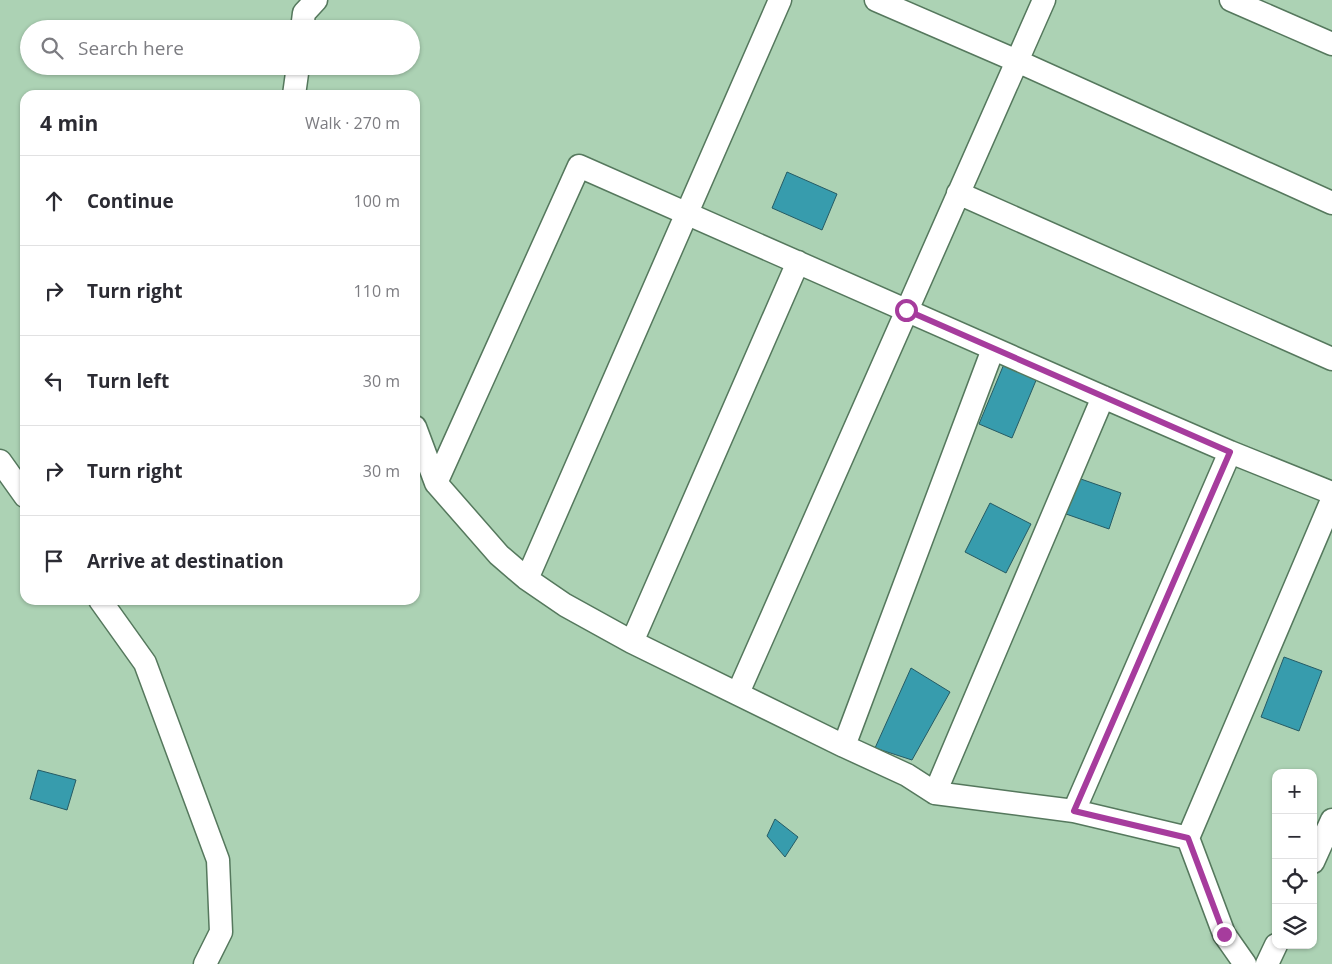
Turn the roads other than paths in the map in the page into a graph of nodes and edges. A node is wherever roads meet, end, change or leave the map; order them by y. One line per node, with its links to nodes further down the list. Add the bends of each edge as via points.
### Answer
1 (316, 0): 7 (street, via 304,13)
2 (780, 0): 14 (street)
3 (876, 0): 6 (street)
4 (1044, 0): 9 (street)
5 (1231, 0): 8 (street)
6 (913, 7): 9 (street)
7 (303, 20)
8 (1332, 44)
9 (1017, 61): 12 (street); 13 (street)
10 (297, 75): 11 (street)
11 (295, 90)
12 (958, 193): 16 (street); 18 (street)
13 (1332, 203)
14 (687, 213): 15 (street); 23 (street, via 578,166); 27 (street)
15 (798, 262): 16 (street); 29 (street)
16 (906, 310): 17 (street); 30 (street)
17 (994, 349): 19 (street); 31 (street)
18 (1332, 359)
19 (1103, 397): 21 (street); 32 (street)
20 (420, 440): 23 (street)
21 (1230, 452): 25 (street); 33 (street)
22 (0, 461): 24 (street)
23 (436, 483): 27 (street, via 499,555)
24 (20, 489)
25 (1332, 493)
26 (1332, 500): 35 (street)
27 (527, 578): 29 (street, via 565,605)
28 (104, 605): 38 (street, via 144,662 218,860 221,932)
29 (632, 642): 30 (street)
30 (738, 693): 31 (street)
31 (844, 746): 32 (street, via 907,775)
32 (935, 793): 33 (street)
33 (1074, 811): 35 (street)
34 (1332, 820): 36 (street)
35 (1188, 838): 39 (street, via 1224,934)
36 (1314, 859)
37 (1274, 949): 40 (street)
38 (205, 964)
39 (1245, 964)
40 (1267, 964)

